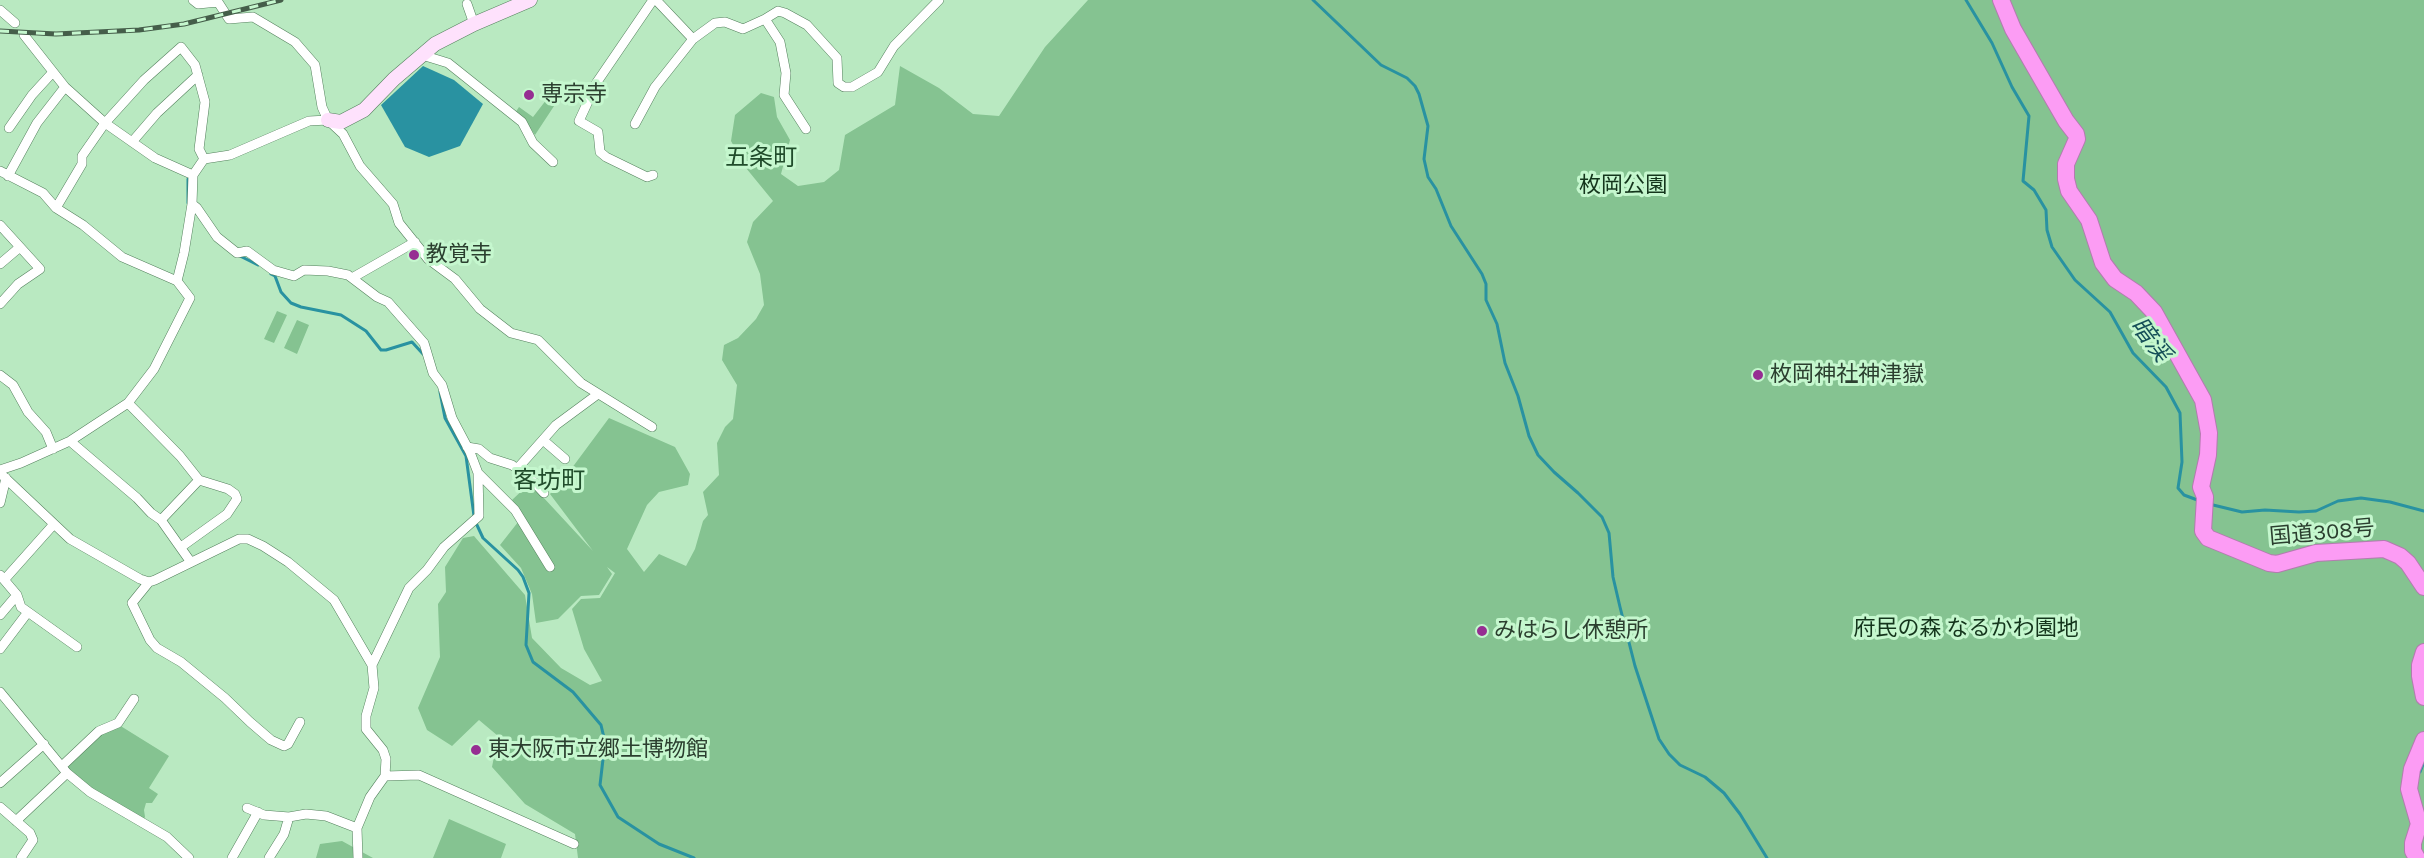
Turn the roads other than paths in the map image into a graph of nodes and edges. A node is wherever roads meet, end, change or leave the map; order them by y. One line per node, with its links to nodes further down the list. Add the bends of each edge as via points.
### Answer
1 (193, 0): 7 (street, via 198,4)
2 (530, 0): 13 (street)
3 (655, 0): 15 (street); 30 (street, via 597,82 579,122 598,132 600,152 606,157 647,177)
4 (774, 0): 10 (street)
5 (939, 0): 10 (street, via 894,46 878,72 852,87 838,83 837,58 807,25)
6 (2001, 0): 62 (highway, 国道308号, via 2013,29 2076,134 2066,164 2066,179 2069,191 2089,220 2103,263 2115,279 2154,312 2203,400 2209,433 2201,480 2205,500 2203,531 2208,538 2277,564 2316,553 2384,549 2408,563)
7 (218, 1): 20 (street, via 229,19 253,17 295,42 315,65)
8 (467, 4): 13 (street)
9 (0, 10): 12 (street)
10 (778, 11): 11 (street)
11 (765, 19): 15 (street, via 744,29 725,22 715,23); 24 (street, via 780,42 786,73 784,94)
12 (15, 23)
13 (474, 24): 16 (street, via 435,44)
14 (24, 35): 17 (street)
15 (693, 39): 22 (street, via 655,87)
16 (422, 56): 20 (street, via 364,110 341,122); 27 (street, via 448,63 522,122 533,143)
17 (53, 72): 19 (street); 23 (street)
18 (198, 75): 21 (street, via 181,47); 25 (street); 26 (street, via 205,102 199,149)
19 (65, 87): 21 (street); 28 (street)
20 (328, 120): 26 (street, via 309,121 230,155); 34 (street, via 343,134 360,166 393,204 399,223)
21 (105, 123): 25 (street); 32 (street, via 81,156 82,164)
22 (635, 124)
23 (9, 128)
24 (806, 129)
25 (132, 142): 29 (street, via 155,158)
26 (204, 159): 29 (street)
27 (553, 162)
28 (4, 174): 32 (street, via 43,193)
29 (193, 175): 31 (street)
30 (653, 175)
31 (192, 204): 37 (street, via 217,237 237,253 247,251 273,270 294,276 304,270 328,271); 38 (street)
32 (56, 208): 38 (street, via 122,257)
33 (0, 225): 35 (street)
34 (415, 242): 37 (street); 41 (street, via 480,309 511,333 538,340 581,383)
35 (20, 247): 36 (street); 39 (street, via 40,268)
36 (0, 264)
37 (352, 278): 46 (street, via 388,302 424,343)
38 (177, 281): 42 (street, via 190,298 154,369)
39 (0, 304)
40 (0, 375): 47 (street, via 13,385 28,412 46,432)
41 (598, 394): 43 (street); 44 (street, via 556,425)
42 (128, 403): 45 (street); 52 (street)
43 (652, 427)
44 (543, 440): 48 (street); 49 (street)
45 (70, 441): 47 (street); 55 (street)
46 (467, 447): 49 (street, via 479,449); 51 (street)
47 (53, 449): 50 (street)
48 (566, 459)
49 (517, 469): 53 (street)
50 (2, 473): 54 (street); 56 (street)
51 (478, 473): 59 (street, via 514,510); 69 (street, via 479,516 409,588)
52 (199, 480): 55 (street); 57 (street, via 228,489 237,499 227,514)
53 (544, 493)
54 (0, 503)
55 (161, 520): 57 (street)
56 (54, 524): 60 (street); 61 (street, via 70,539)
57 (181, 547): 58 (street)
58 (190, 561): 61 (street); 69 (street, via 239,539 263,546 334,600)
59 (550, 567)
60 (2, 578): 63 (street)
61 (149, 582): 73 (street, via 132,603 157,648 181,662 257,728 284,746)
62 (2424, 587)
63 (17, 595): 64 (street, via 21,607); 65 (street)
64 (28, 612): 66 (street); 67 (street)
65 (0, 615)
66 (77, 646)
67 (0, 649)
68 (2424, 652): 70 (highway, via 2420,665)
69 (372, 665): 77 (street, via 374,688 366,729 383,750)
70 (2424, 696)
71 (2, 698): 75 (street)
72 (134, 699): 76 (street, via 118,723 99,731)
73 (300, 722)
74 (2424, 740): 91 (highway, via 2409,789 2419,824 2413,843)
75 (44, 744): 76 (street); 78 (street)
76 (64, 770): 83 (street); 87 (street, via 90,792 167,837)
77 (385, 776): 84 (street, via 370,797); 85 (street, via 419,775)
78 (0, 783)
79 (0, 807): 83 (street)
80 (247, 808): 81 (street)
81 (258, 812): 82 (street); 88 (street)
82 (289, 816): 84 (street, via 326,816); 89 (street, via 284,834)
83 (16, 821): 86 (street, via 33,840)
84 (357, 828): 90 (street)
85 (574, 844)
86 (21, 858)
87 (189, 858)
88 (232, 858)
89 (269, 858)
90 (358, 858)
91 (2416, 858)

